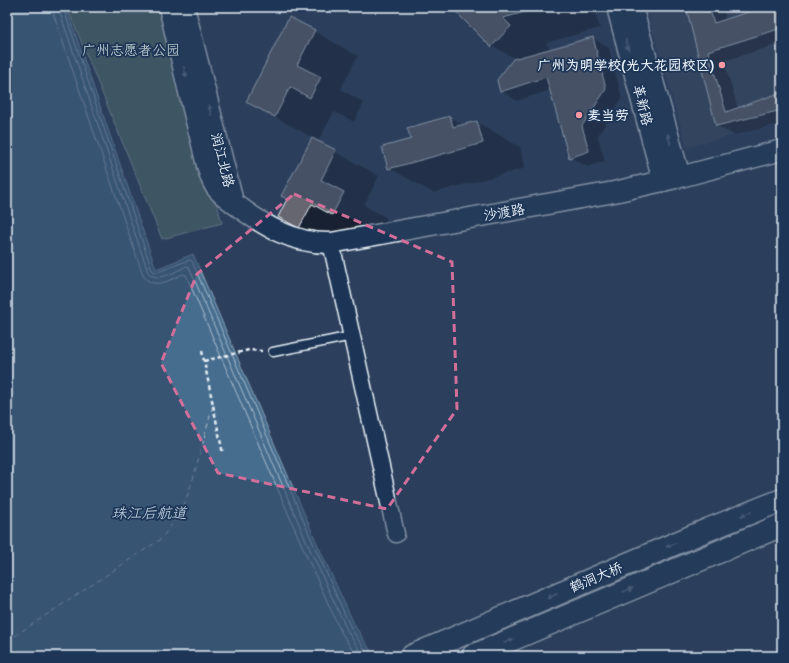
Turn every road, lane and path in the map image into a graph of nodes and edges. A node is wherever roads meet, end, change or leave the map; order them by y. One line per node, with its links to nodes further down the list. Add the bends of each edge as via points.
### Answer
1 (132, 7): 2 (path)
2 (140, 7)
3 (169, 7): 9 (street, 润江北路, one-way to 9, via 211,178 215,187)
4 (184, 7): 9 (street, 润江北路, one-way to 4)
5 (617, 7): 8 (street, 革新路, one-way to 8)
6 (632, 7): 8 (street, 革新路, one-way to 6)
7 (782, 150): 8 (street, 沙渡路)
8 (671, 179): 10 (street, 沙渡路)
9 (233, 202): 10 (street, 沙渡路, via 260,222 289,236 307,242)
10 (331, 243): 11 (street)
11 (352, 336): 14 (lane); 19 (street)
12 (249, 350): 15 (path)
13 (202, 351): 15 (path)
14 (273, 352)
15 (204, 361): 16 (path)
16 (223, 454)
17 (782, 500): 20 (main road, 鹤洞大桥, one-way to 20)
18 (782, 525): 21 (main road, 鹤洞大桥, one-way to 18)
19 (396, 534)
20 (412, 656)
21 (473, 656)

